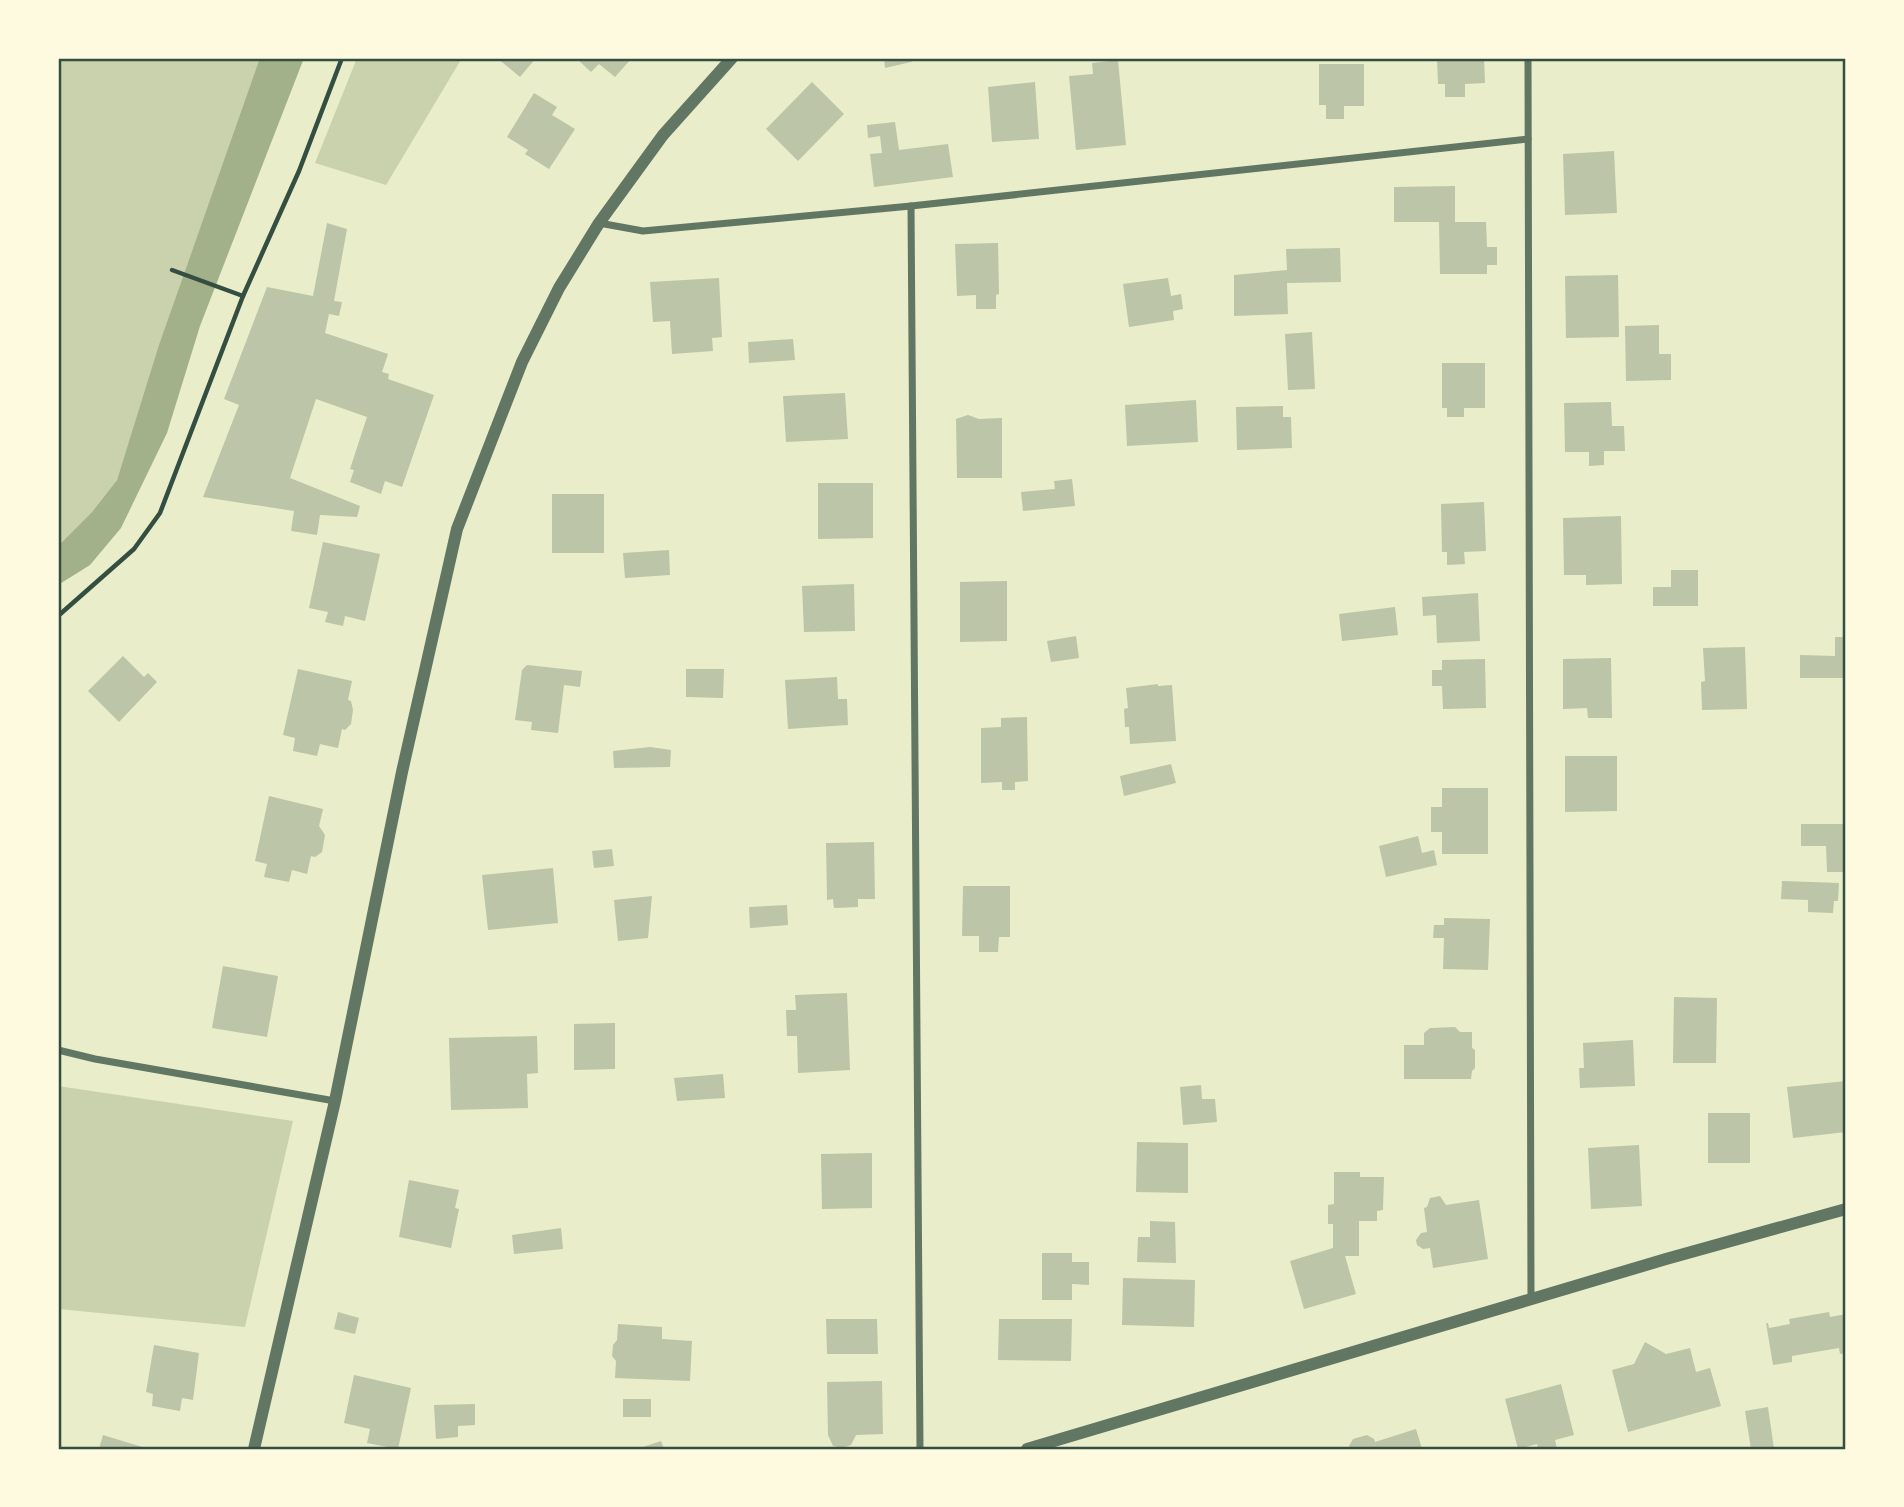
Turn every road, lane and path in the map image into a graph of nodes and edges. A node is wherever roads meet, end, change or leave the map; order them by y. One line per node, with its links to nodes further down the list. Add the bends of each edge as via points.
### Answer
1 (342, 58): 8 (path, via 299,171)
2 (732, 58): 6 (street, via 663,135)
3 (1528, 58): 4 (street)
4 (1528, 139): 5 (street); 13 (street)
5 (911, 206): 6 (street, via 643,231); 15 (street)
6 (599, 223): 11 (street, via 522,362 457,529)
7 (172, 270): 8 (path)
8 (243, 296): 9 (path, via 160,513 134,550)
9 (58, 616)
10 (58, 1050): 11 (street)
11 (335, 1101): 14 (street)
12 (1846, 1209): 13 (street)
13 (1531, 1299): 16 (street)
14 (254, 1449)
15 (919, 1449)
16 (1027, 1449)

